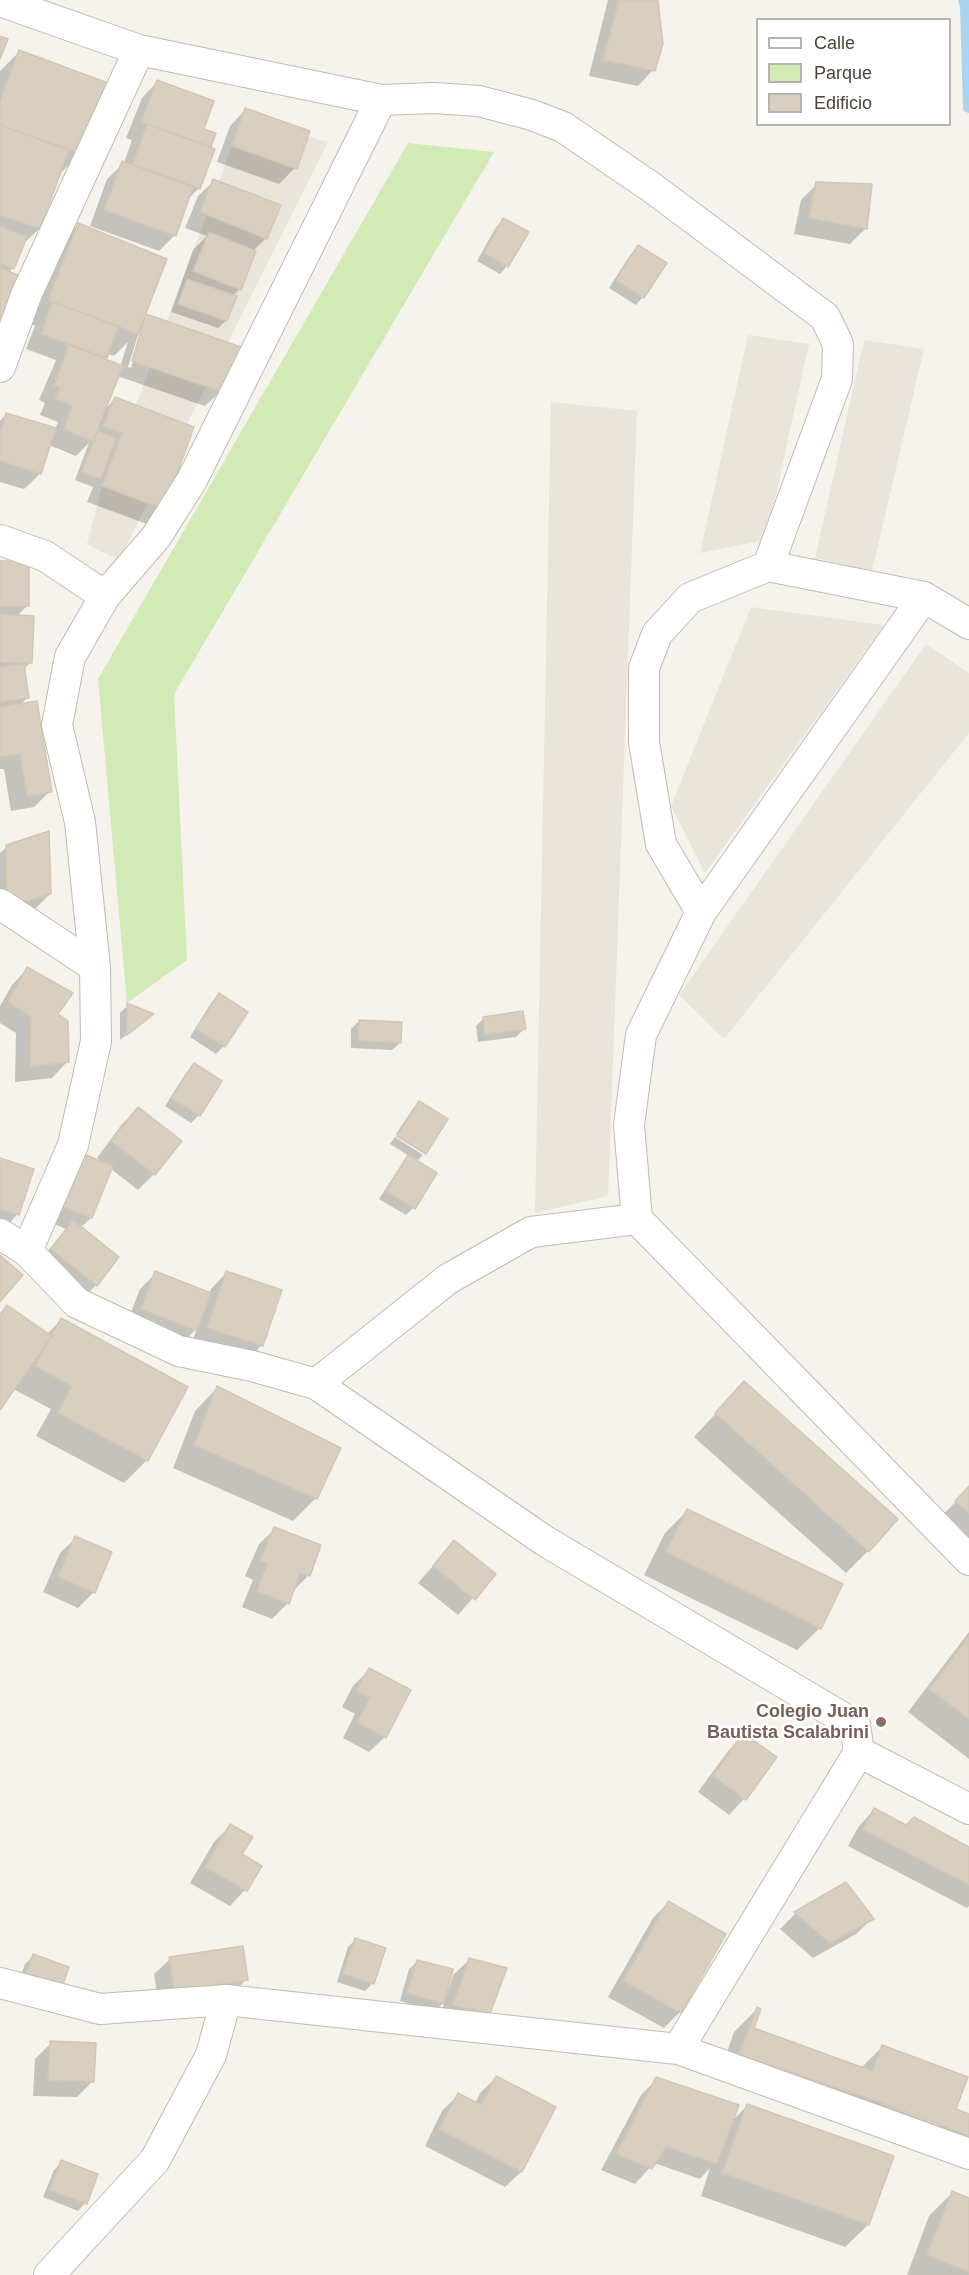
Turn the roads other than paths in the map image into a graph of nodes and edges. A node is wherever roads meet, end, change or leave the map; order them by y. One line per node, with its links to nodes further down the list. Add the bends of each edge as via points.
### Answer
1 (0, 1): 2 (street)
2 (139, 50): 3 (street); 4 (street, via 27,293)
3 (381, 100): 6 (street, via 479,101 563,128 651,187 825,317 838,344 837,379); 7 (street, via 192,480 156,537)
4 (0, 367)
5 (0, 540): 7 (street, via 45,556)
6 (768, 566): 8 (street); 11 (street, via 690,598 657,634 644,668 644,742 661,844)
7 (105, 596): 12 (street, via 70,657 57,725 80,822)
8 (924, 597): 9 (street); 11 (street)
9 (969, 624)
10 (0, 904): 12 (street)
11 (701, 912): 13 (street, via 641,1035 629,1125)
12 (95, 967): 15 (street, via 96,1041 73,1146)
13 (637, 1219): 16 (street, via 531,1232 448,1279); 17 (street)
14 (0, 1234): 15 (street)
15 (27, 1251): 16 (street, via 77,1303 179,1351)
16 (316, 1384): 18 (street, via 545,1540 855,1725)
17 (969, 1560)
18 (859, 1752): 19 (street); 22 (street)
19 (969, 1809)
20 (0, 1983): 21 (street, via 100,2008)
21 (226, 2000): 22 (street); 24 (street, via 211,2055 155,2160)
22 (678, 2049): 23 (street)
23 (969, 2154)
24 (49, 2275)

